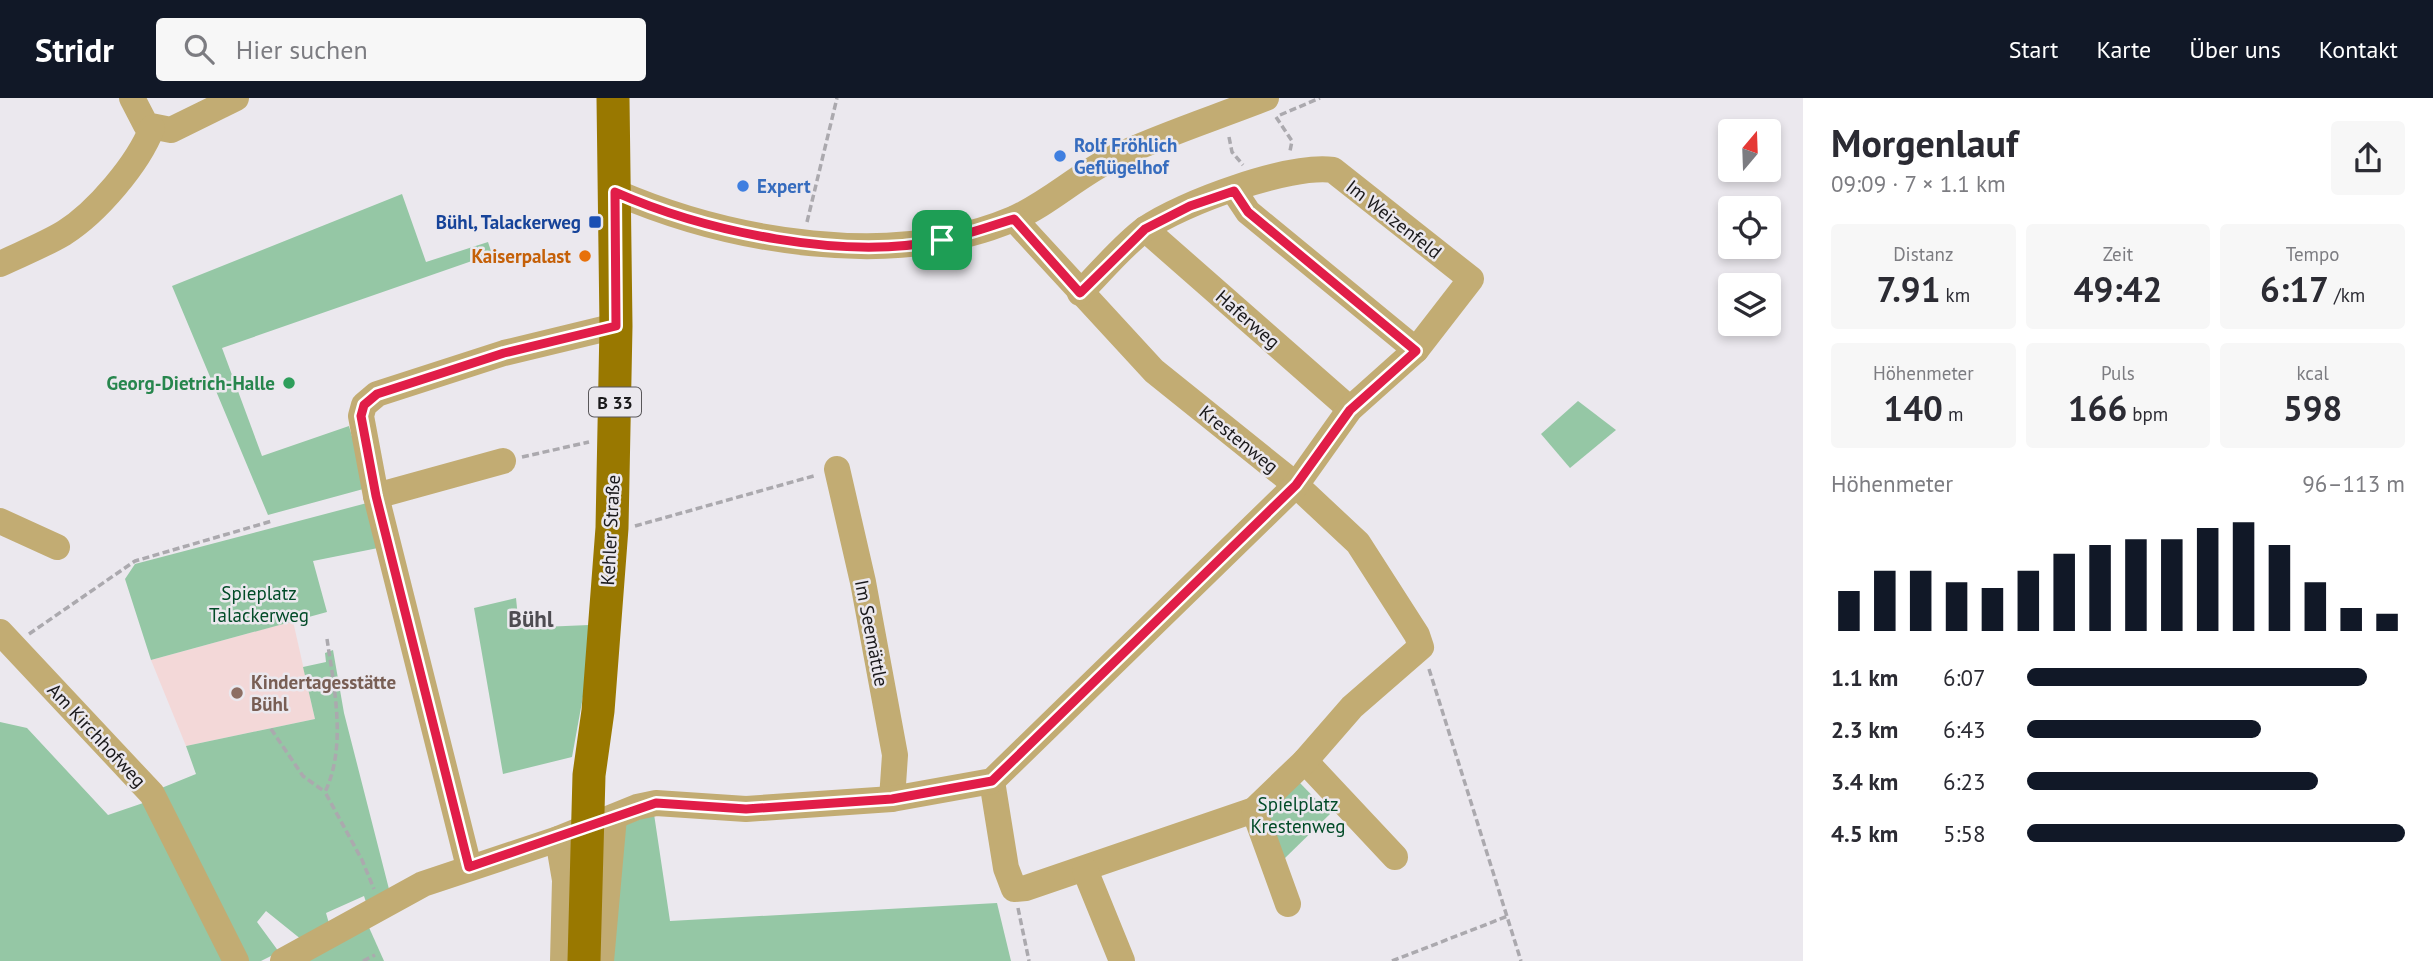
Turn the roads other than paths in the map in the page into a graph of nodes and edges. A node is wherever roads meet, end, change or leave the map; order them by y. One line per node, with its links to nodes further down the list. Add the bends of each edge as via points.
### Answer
1 (132, 98): 5 (street)
2 (236, 98): 5 (street, via 171,130)
3 (613, 98): 7 (main road, Kehler Straße / B 33)
4 (1271, 107): 8 (street, via 1112,159)
5 (152, 128): 10 (street, via 144,148 96,208 65,232)
6 (1245, 185): 9 (street, Im Weizenfeld); 13 (street, via 1248,212); 13 (street, Im Weizenfeld, via 1319,168 1333,170 1471,279)
7 (615, 192): 8 (street, via 736,232 802,241 887,246 942,240); 12 (main road, Kehler Straße / B 33)
8 (1014, 219): 11 (street, Krestenweg)
9 (1145, 229): 11 (street, Im Weizenfeld); 14 (street, Haferweg)
10 (0, 264)
11 (1080, 293): 17 (street, Krestenweg, via 1153,371)
12 (616, 326): 18 (street, via 504,353 377,394 364,405 361,416); 26 (main road, Kehler Straße / B 33, via 612,528)
13 (1416, 351): 14 (street, Im Weizenfeld)
14 (1350, 410): 17 (street, Im Weizenfeld)
15 (503, 461): 18 (street)
16 (836, 469): 24 (street, Im Seemättle, via 863,582 895,755)
17 (1296, 485): 22 (street, Krestenweg, via 1358,542 1417,635 1420,647 1352,707); 23 (street, Im Weizenfeld)
18 (376, 496): 28 (street)
19 (0, 521): 20 (street)
20 (57, 547)
21 (6, 638): 31 (street, Am Kirchhofweg, via 152,794)
22 (1305, 761): 25 (street); 27 (street)
23 (992, 781): 24 (street); 29 (street, via 1006,868 1014,889)
24 (892, 799): 26 (street, via 746,809 656,803)
25 (1254, 810): 29 (street); 30 (street)
26 (587, 828): 28 (street); 33 (street, Kehler Straße, via 565,880); 34 (main road, Kehler Straße / B 33); 35 (street)
27 (1395, 857)
28 (469, 867): 32 (street, via 423,884)
29 (1085, 870): 36 (street)
30 (1288, 904)
31 (236, 961)
32 (283, 961)
33 (563, 961)
34 (584, 961)
35 (601, 961)
36 (1122, 961)

